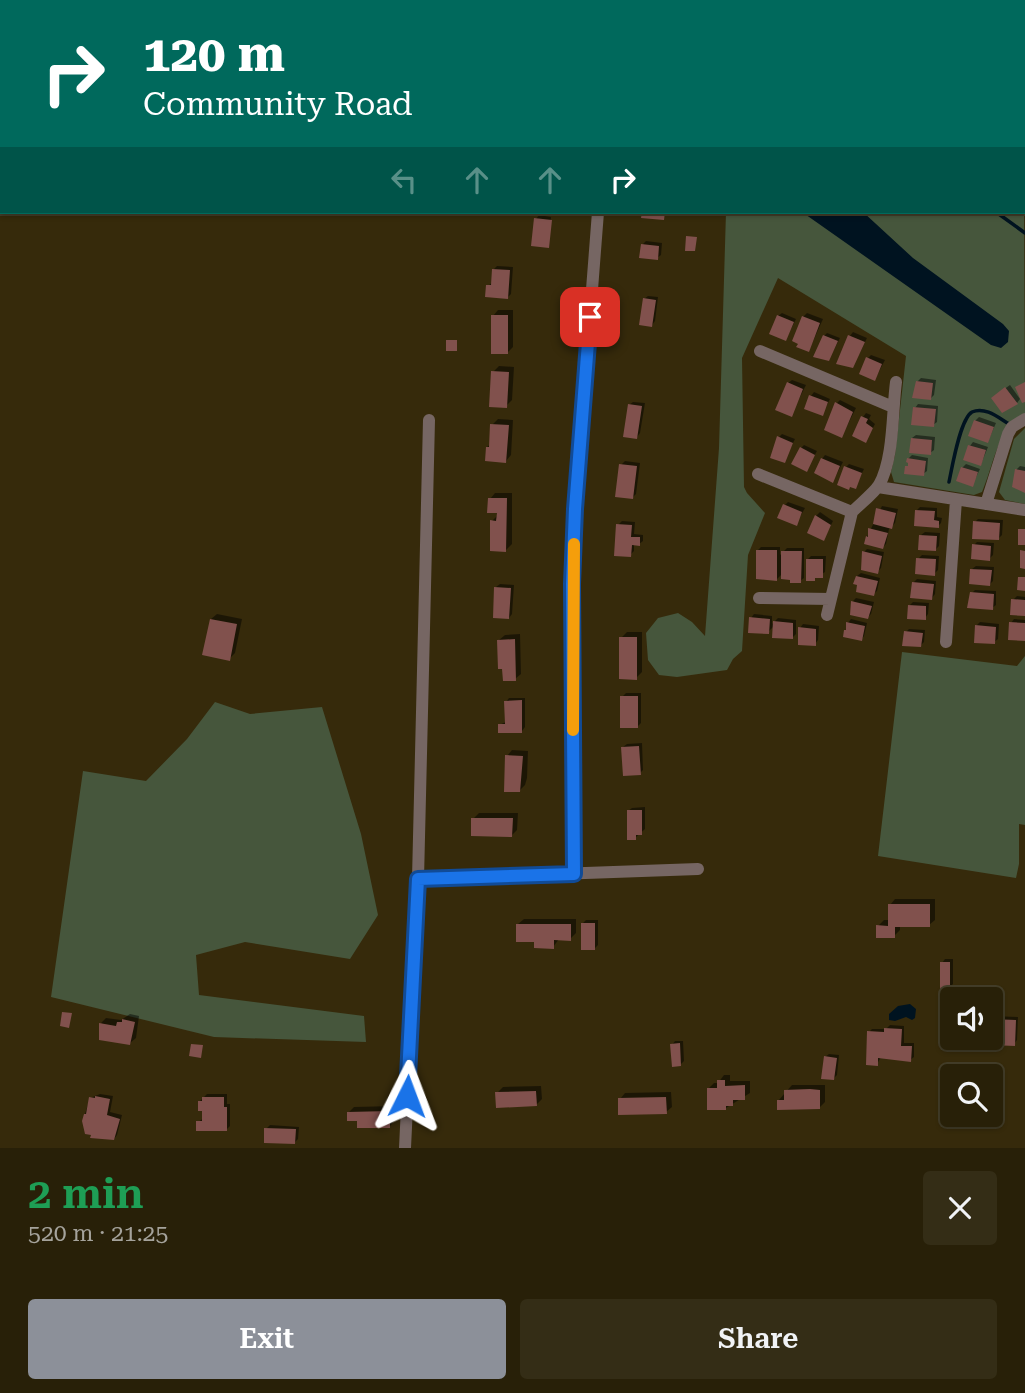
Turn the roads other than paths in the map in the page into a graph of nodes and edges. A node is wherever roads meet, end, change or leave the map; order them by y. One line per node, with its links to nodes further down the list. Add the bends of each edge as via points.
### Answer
1 (598, 214): 18 (street, via 574,521)
2 (760, 351): 4 (street)
3 (895, 382): 4 (street)
4 (893, 407): 8 (street, via 885,471)
5 (1025, 419): 10 (street, via 1008,434)
6 (429, 420): 19 (street)
7 (758, 474): 12 (street)
8 (878, 487): 9 (street); 12 (street)
9 (956, 500): 10 (street); 16 (street)
10 (986, 504): 11 (street)
11 (1025, 510)
12 (852, 512): 14 (street)
13 (759, 598): 14 (street)
14 (831, 599): 15 (street)
15 (827, 615)
16 (946, 642)
17 (698, 869): 18 (street)
18 (574, 874): 19 (street)
19 (418, 879): 20 (street)
20 (405, 1148)

